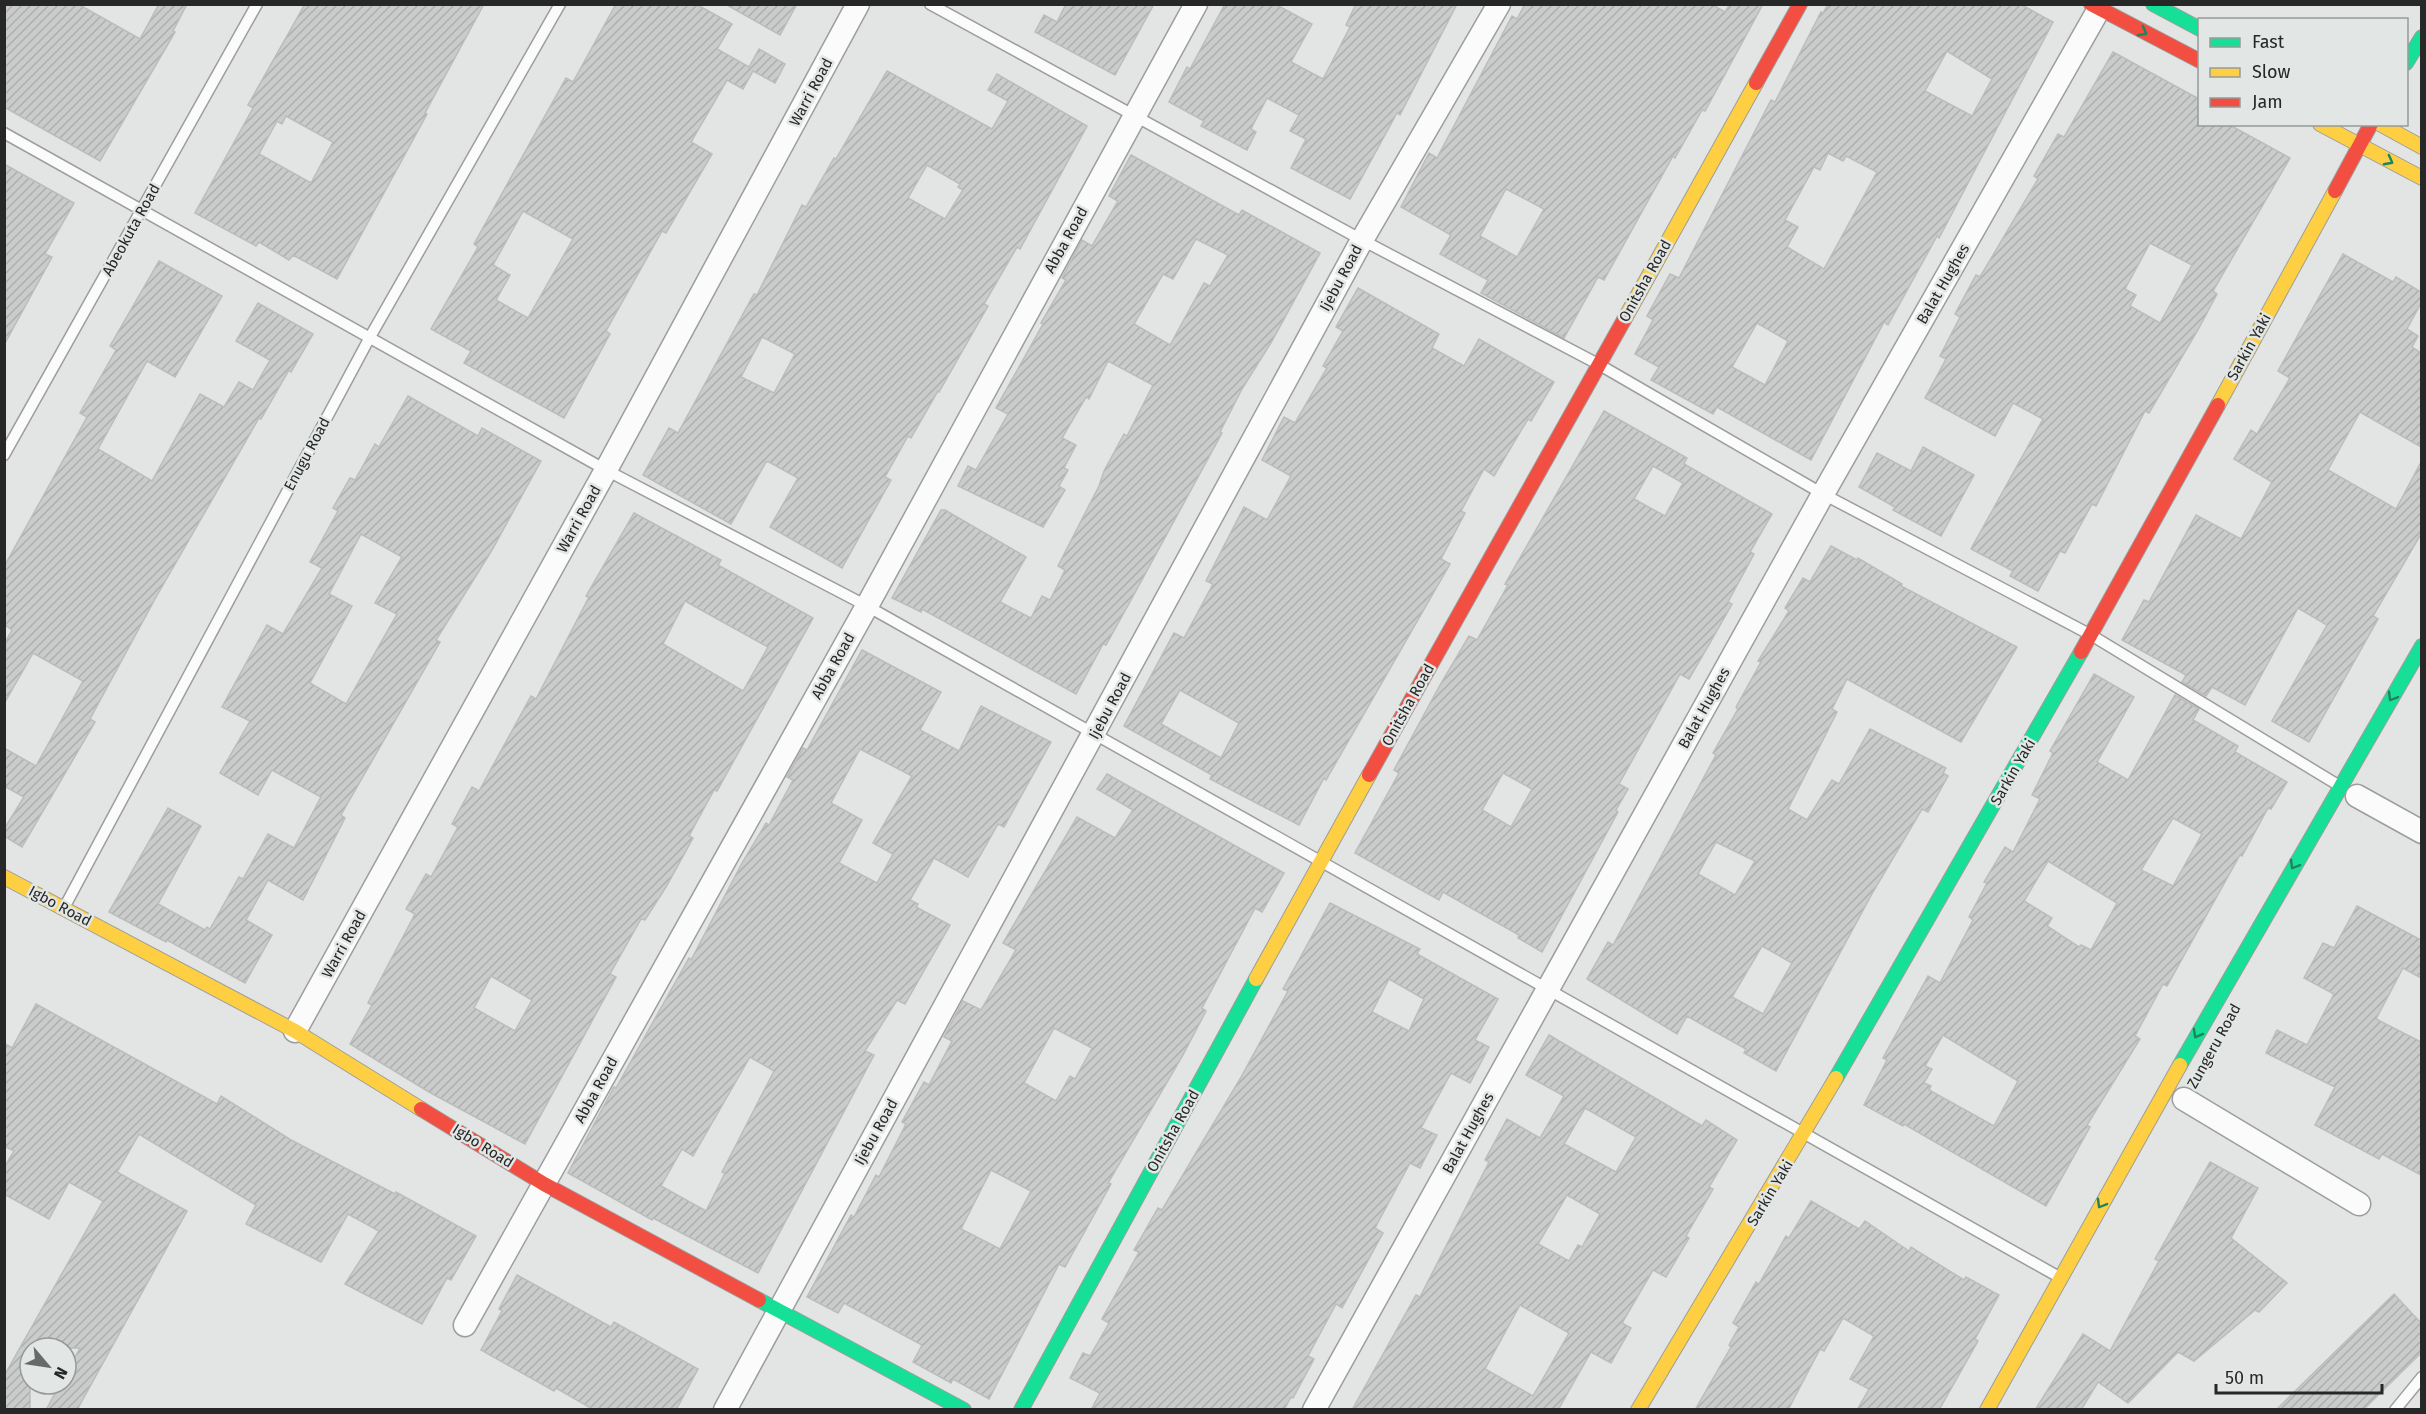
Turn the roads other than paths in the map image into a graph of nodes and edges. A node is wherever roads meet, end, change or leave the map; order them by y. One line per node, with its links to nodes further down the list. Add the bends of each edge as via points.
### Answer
1 (257, 4): 22 (lane, Abeokuta Road)
2 (560, 4): 24 (lane, Enugu Road)
3 (858, 4): 27 (street, Warri Road)
4 (930, 4): 14 (lane)
5 (1196, 4): 14 (street, Abba Road)
6 (1499, 4): 23 (street, Ijebu Road)
7 (1800, 4): 25 (street, Onitsha Road)
8 (2152, 4): 10 (street)
9 (2095, 7): 13 (street, one-way to 13); 28 (street, Balat Hughes)
10 (2198, 28)
11 (2421, 37): 12 (street)
12 (2408, 60)
13 (2198, 61)
14 (1134, 115): 23 (lane); 29 (street, Abba Road)
15 (2324, 126): 19 (street)
16 (2370, 126): 19 (street, Sarkin Yaki)
17 (2384, 126): 20 (street)
18 (4, 133): 22 (lane)
19 (2360, 145): 21 (street, one-way to 21); 30 (street, Sarkin Yaki)
20 (2421, 147)
21 (2421, 178)
22 (142, 210): 24 (lane); 26 (lane, Abeokuta Road)
23 (1362, 240): 25 (lane); 32 (street, Ijebu Road)
24 (370, 337): 27 (lane); 37 (lane, Enugu Road)
25 (1598, 364): 28 (lane); 35 (street, Onitsha Road)
26 (4, 455)
27 (606, 470): 29 (lane); 39 (street, Warri Road)
28 (1823, 494): 30 (lane); 38 (street, Balat Hughes)
29 (867, 606): 32 (lane); 42 (street, Abba Road)
30 (2091, 635): 33 (lane); 41 (street, Sarkin Yaki)
31 (2421, 646): 33 (street, one-way to 33)
32 (1094, 734): 35 (lane); 45 (street, Ijebu Road)
33 (2353, 794): 34 (street); 44 (street, one-way to 44)
34 (2421, 832)
35 (1321, 861): 38 (lane); 50 (street, Onitsha Road)
36 (4, 877): 37 (street, Igbo Road)
37 (64, 909): 39 (street, Igbo Road)
38 (1547, 990): 41 (lane); 51 (street, Balat Hughes)
39 (296, 1031): 42 (street, Igbo Road)
40 (2184, 1098): 43 (street)
41 (1806, 1132): 44 (lane); 52 (street, Sarkin Yaki)
42 (544, 1184): 45 (street, Igbo Road); 46 (street, Abba Road)
43 (2359, 1204)
44 (2059, 1277): 53 (street)
45 (779, 1308): 48 (street, Ijebu Road); 49 (street, Igbo Road)
46 (465, 1325)
47 (2421, 1377): 54 (lane)
48 (725, 1410)
49 (964, 1410)
50 (1021, 1410)
51 (1314, 1410)
52 (1638, 1410)
53 (1987, 1410)
54 (2395, 1410)

